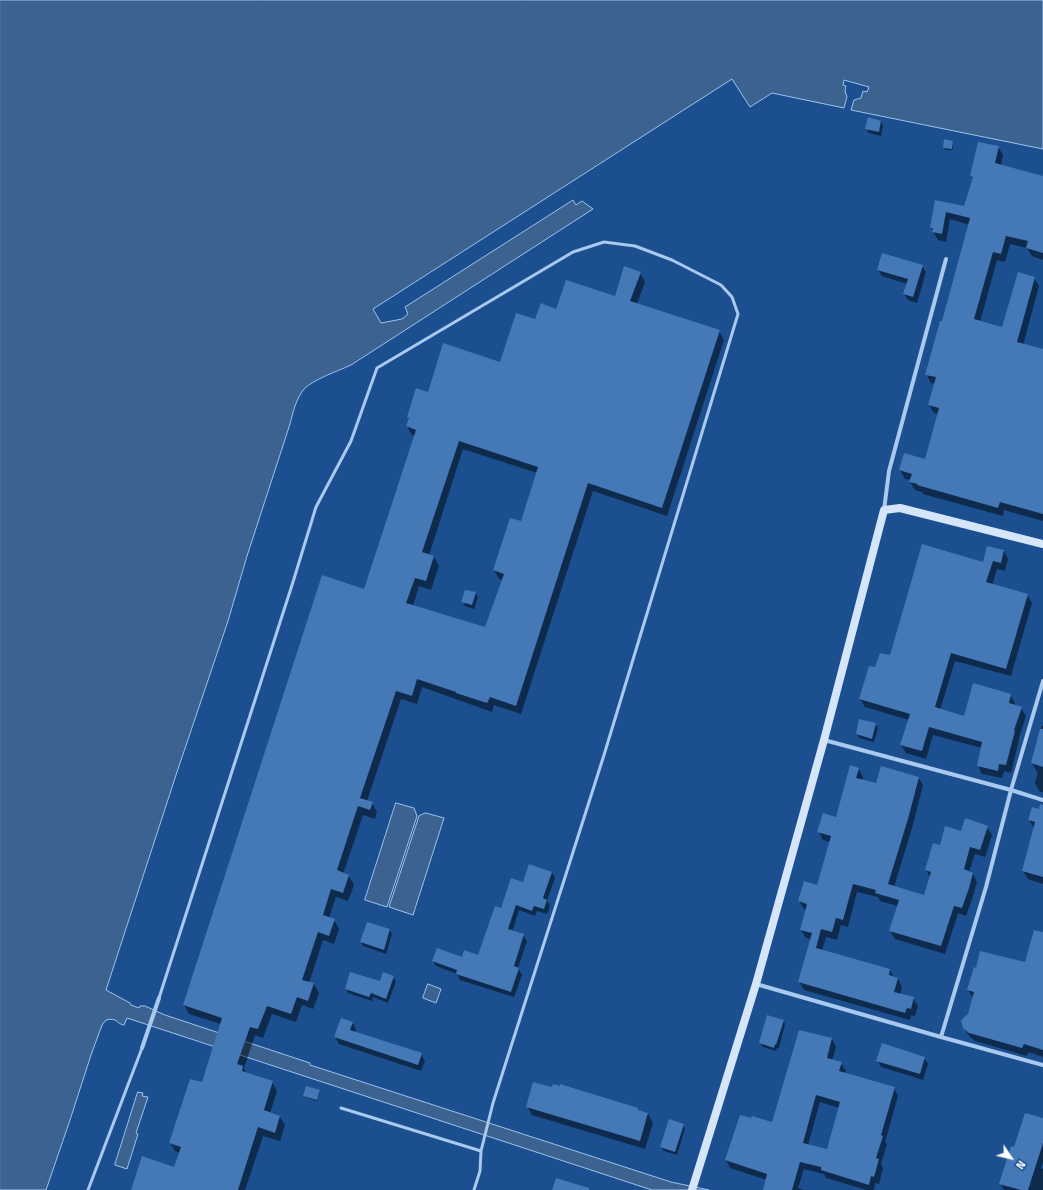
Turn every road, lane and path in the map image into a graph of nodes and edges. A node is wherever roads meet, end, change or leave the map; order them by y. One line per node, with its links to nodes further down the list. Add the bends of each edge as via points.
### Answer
1 (946, 259): 2 (street, via 889,470)
2 (884, 510): 3 (street, via 900,508); 5 (street)
3 (1043, 544)
4 (1043, 681): 6 (street)
5 (824, 740): 6 (street); 8 (street)
6 (1011, 790): 7 (street); 10 (street, via 986,887)
7 (1043, 800)
8 (756, 984): 10 (street); 15 (street)
9 (159, 998): 11 (street); 14 (lane, via 316,507 351,441 377,368 573,252 604,242 635,246 672,260 721,285 732,297 738,314 606,748 493,1103)
10 (941, 1037): 12 (street)
11 (142, 1048): 16 (lane)
12 (1043, 1065)
13 (341, 1108): 14 (lane)
14 (481, 1151): 17 (lane, via 480,1171)
15 (692, 1187)
16 (88, 1190)
17 (474, 1190)

